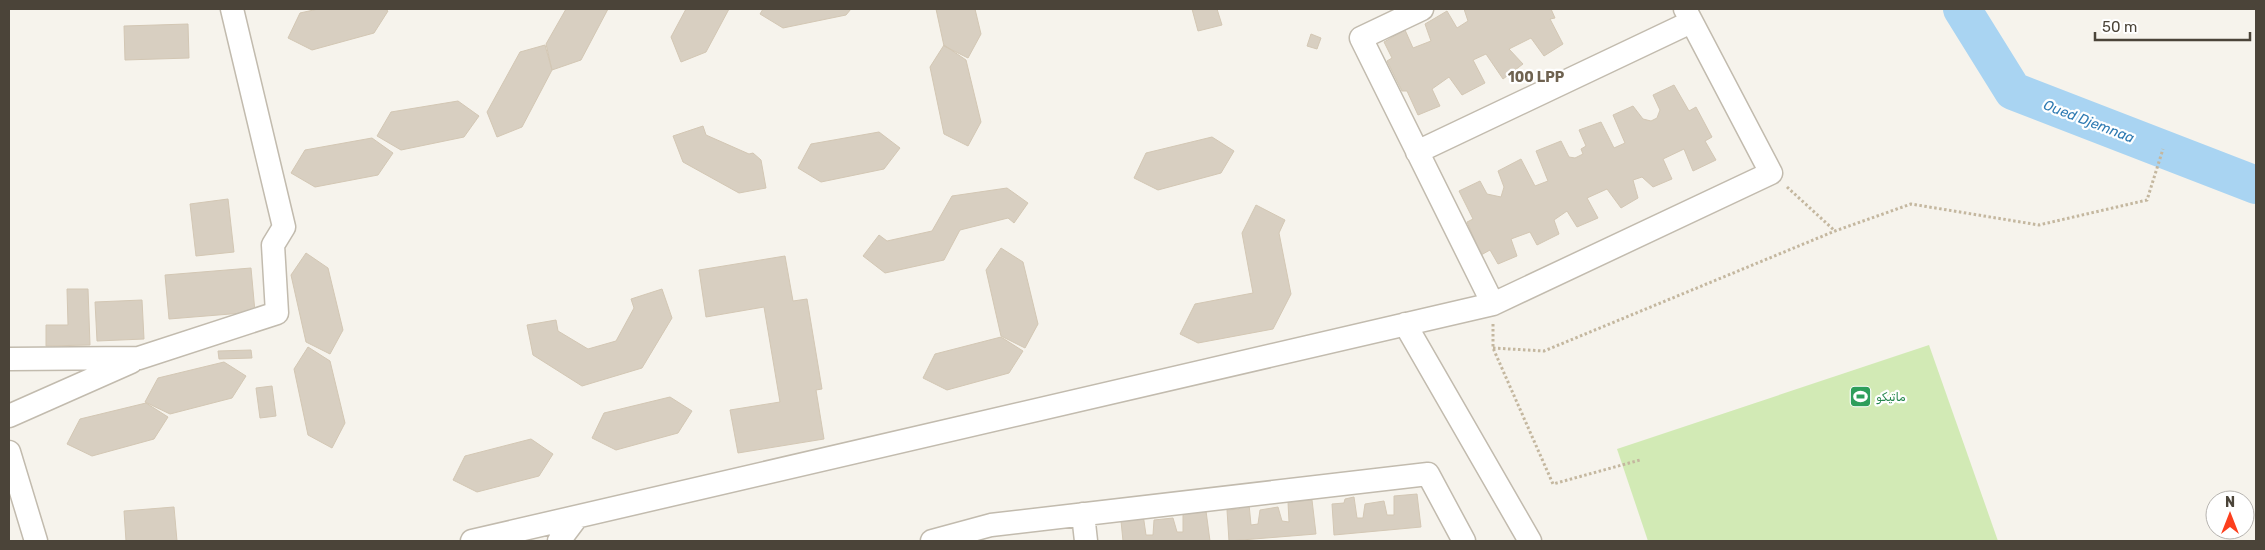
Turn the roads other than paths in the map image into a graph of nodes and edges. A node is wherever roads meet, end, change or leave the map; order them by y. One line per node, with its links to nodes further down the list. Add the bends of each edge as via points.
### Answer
1 (232, 9): 7 (street, via 284,227 273,245 277,313)
2 (1422, 9): 4 (street, via 1361,38)
3 (1688, 15): 4 (street); 5 (street, via 1772,173)
4 (1417, 152): 5 (street)
5 (1493, 304): 6 (street)
6 (1405, 324): 12 (street); 19 (street)
7 (139, 358): 8 (street); 9 (street)
8 (9, 359)
9 (9, 416)
10 (9, 452): 13 (street)
11 (1083, 514): 16 (street, via 991,525); 17 (street); 18 (street, via 1428,474)
12 (577, 517): 14 (street); 15 (street)
13 (36, 541)
14 (472, 541)
15 (559, 541)
16 (932, 541)
17 (1086, 541)
18 (1464, 541)
19 (1530, 541)

